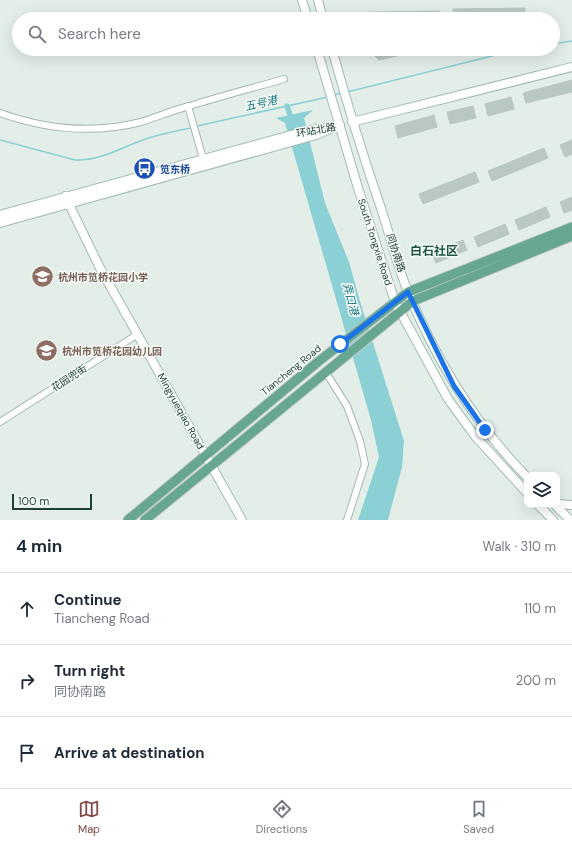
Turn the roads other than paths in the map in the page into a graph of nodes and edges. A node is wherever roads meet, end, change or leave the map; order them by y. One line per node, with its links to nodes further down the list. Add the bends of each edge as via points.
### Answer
1 (302, 0): 3 (main road)
2 (318, 0): 4 (main road)
3 (306, 12)
4 (321, 12)
5 (319, 56): 12 (main road, South Tongxie Road)
6 (334, 56): 11 (main road, 同协南路)
7 (572, 67): 11 (main road)
8 (284, 79): 9 (street)
9 (188, 106): 10 (street, via 142,122 112,128 48,126 24,122); 13 (street)
10 (0, 113)
11 (352, 122): 19 (main road, 同协南路)
12 (340, 125): 13 (main road, 环站北路); 21 (main road, South Tongxie Road)
13 (203, 159): 14 (main road, 环站北路); 15 (main road, 环站北路)
14 (65, 196): 15 (main road, Mingyueqiao Road); 16 (main road, 环站北路)
15 (69, 204): 17 (main road, 环站北路); 23 (main road, Mingyueqiao Road, via 100,268)
16 (0, 215)
17 (0, 223)
18 (571, 233): 19 (main road, Tiancheng Road); 20 (main road, Tiancheng Road)
19 (408, 292): 20 (main road, 同协南路); 21 (main road, Tiancheng Road)
20 (413, 301): 22 (main road, Tiancheng Road); 28 (main road, 同协南路, via 454,386 485,430)
21 (395, 302): 22 (main road, South Tongxie Road); 26 (main road, Tiancheng Road)
22 (400, 312): 24 (main road, Tiancheng Road); 29 (main road, South Tongxie Road, via 448,399 475,436)
23 (138, 334): 25 (street, 花园兜街); 26 (main road, Mingyueqiao Road)
24 (325, 371): 27 (main road, Tiancheng Road); 37 (street, via 347,406 360,441 365,464)
25 (0, 422)
26 (206, 455): 27 (main road, Mingyueqiao Road); 34 (main road, Tiancheng Road)
27 (212, 465): 35 (main road, Tiancheng Road); 36 (main road, Mingyueqiao Road)
28 (524, 474)
29 (524, 490)
30 (560, 504): 31 (main road)
31 (572, 505)
32 (541, 508): 38 (main road)
33 (560, 508): 39 (main road)
34 (128, 520)
35 (145, 520)
36 (242, 520)
37 (348, 520)
38 (553, 520)
39 (570, 520)

